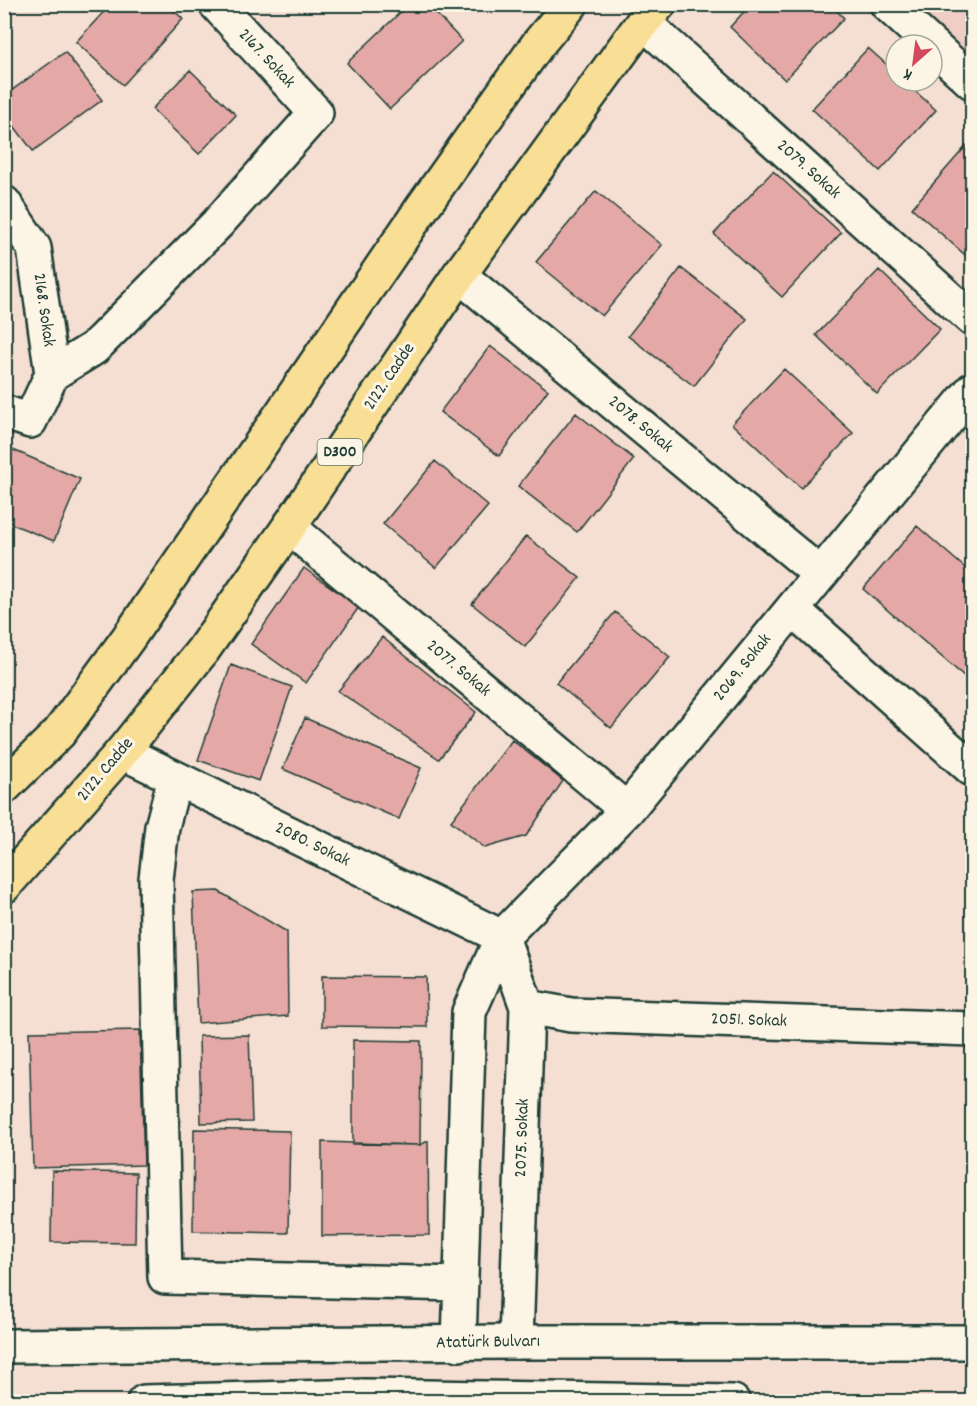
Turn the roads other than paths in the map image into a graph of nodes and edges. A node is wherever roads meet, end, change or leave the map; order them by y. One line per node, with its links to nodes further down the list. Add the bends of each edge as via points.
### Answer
1 (216, 4): 9 (street, 2167. Sokak, via 316,113 218,224 94,348)
2 (571, 4): 18 (highway, via 436,188 129,637 59,733)
3 (887, 4): 5 (street)
4 (651, 13): 7 (highway, 2122. Cadde / D300); 8 (street, 2079. Sokak)
5 (972, 82)
6 (4, 203): 9 (street, 2168. Sokak, via 34,248)
7 (459, 275): 12 (highway, 2122. Cadde / D300); 13 (street, 2078. Sokak)
8 (972, 319)
9 (52, 374): 11 (street)
10 (972, 390): 13 (street, 2069. Sokak)
11 (17, 417)
12 (289, 527): 15 (highway, 2122. Cadde / D300, via 203,650); 19 (street, 2077. Sokak)
13 (820, 574): 14 (street, 2069. Sokak)
14 (792, 609): 16 (street); 19 (street, 2069. Sokak)
15 (122, 752): 17 (street, 2080. Sokak); 20 (highway, 2122. Cadde / D300)
16 (972, 769)
17 (175, 778): 21 (street, 2080. Sokak); 24 (street, via 162,826 156,879 165,1277)
18 (4, 787)
19 (627, 810): 21 (street, 2069. Sokak)
20 (4, 886)
21 (502, 937): 22 (street, 2075. Sokak); 24 (street, via 469,1012)
22 (527, 1007): 23 (street, 2051. Sokak, via 571,1015); 25 (street, 2075. Sokak)
23 (972, 1029)
24 (460, 1284): 27 (street)
25 (516, 1342): 26 (street, Atatürk Bulvarı); 27 (street, Atatürk Bulvarı)
26 (972, 1342)
27 (459, 1344): 28 (street, Atatürk Bulvarı)
28 (4, 1346)
29 (365, 1399): 30 (street); 31 (street)
30 (144, 1401)
31 (733, 1401)

